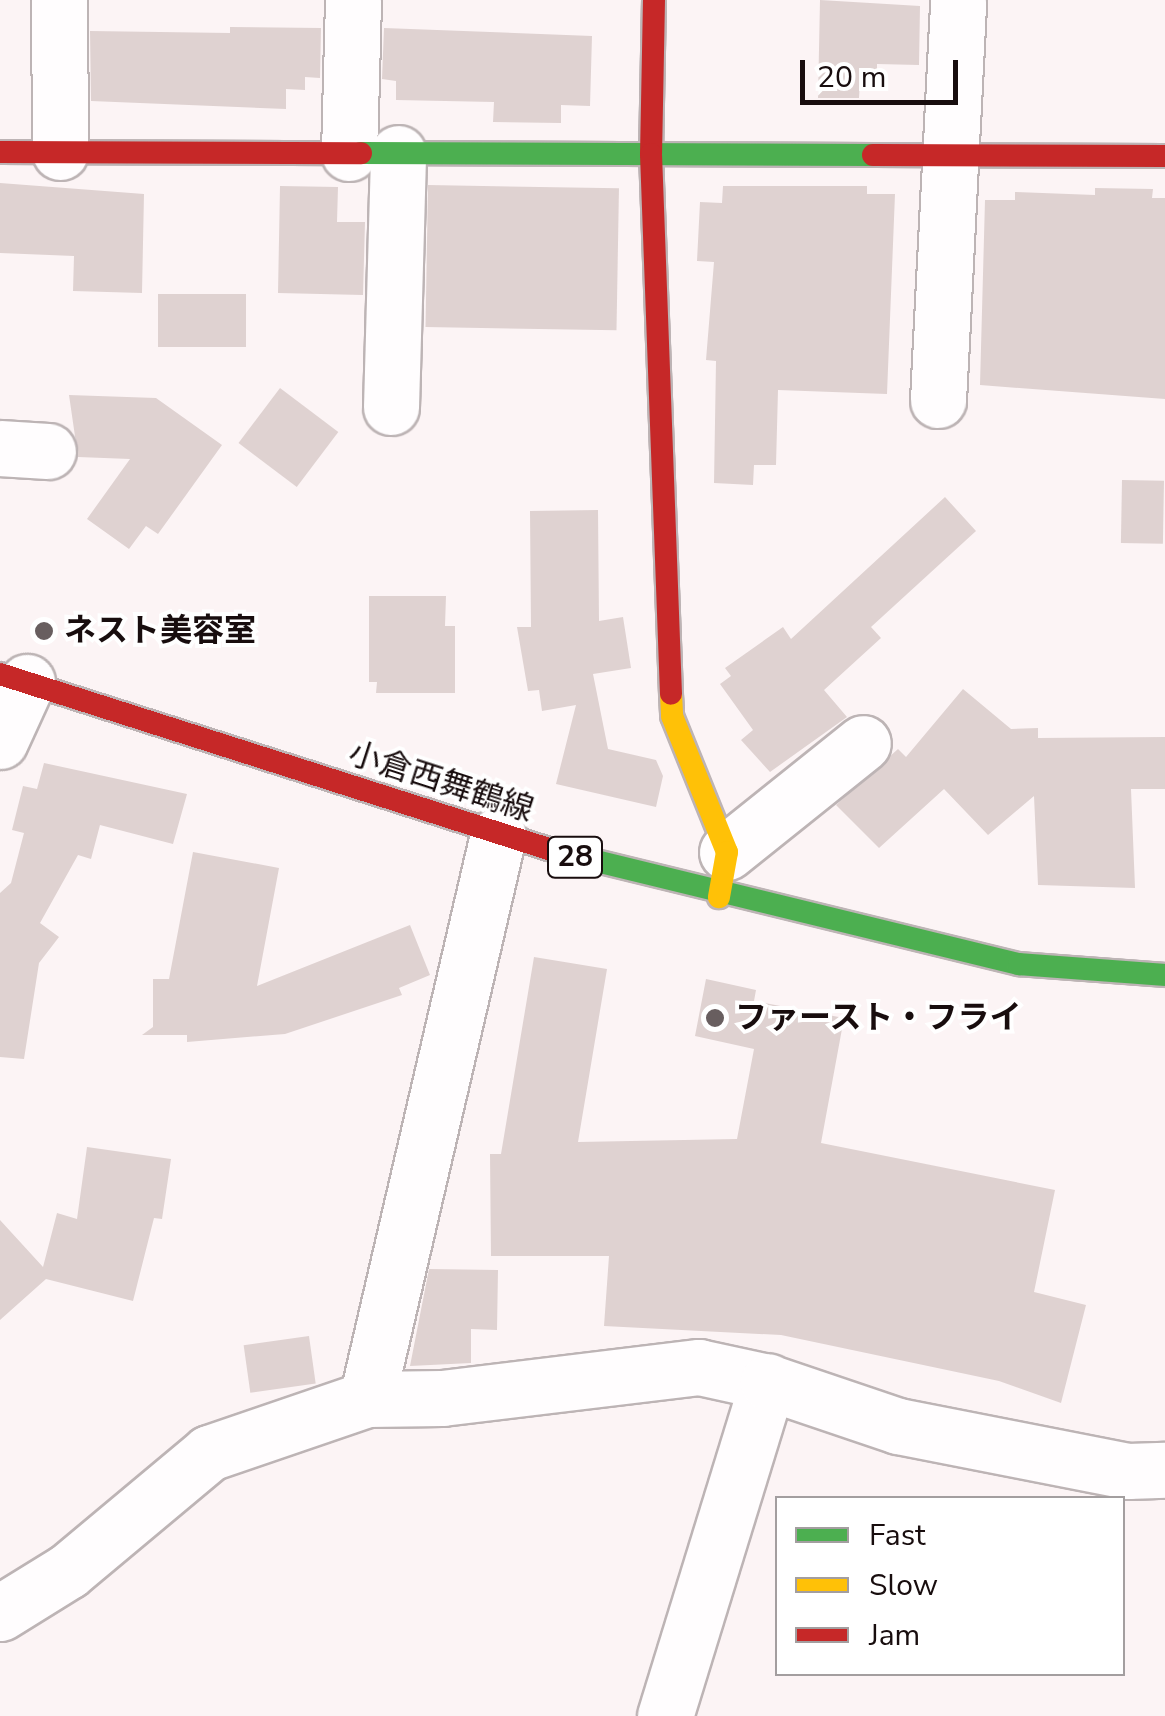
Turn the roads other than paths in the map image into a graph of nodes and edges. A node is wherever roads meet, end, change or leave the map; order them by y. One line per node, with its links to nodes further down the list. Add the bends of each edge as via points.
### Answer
1 (58, 0): 6 (street)
2 (353, 0): 7 (street)
3 (654, 0): 8 (street)
4 (958, 0): 9 (street)
5 (0, 152): 6 (street)
6 (60, 152): 7 (street)
7 (373, 153): 8 (street); 12 (street)
8 (651, 154): 9 (street); 17 (street, via 672,716)
9 (954, 155): 10 (street); 11 (street)
10 (1165, 156)
11 (938, 400)
12 (391, 406)
13 (13, 678): 14 (street); 16 (street, 小倉西舞鶴線 / 28)
14 (0, 741)
15 (863, 743): 17 (street)
16 (498, 835): 17 (street, 小倉西舞鶴線 / 28); 20 (street)
17 (723, 874): 18 (street, 小倉西舞鶴線 / 28, via 1018,964)
18 (1165, 975)
19 (768, 1382): 20 (street, via 699,1366); 21 (street, via 898,1426 1128,1470); 23 (street)
20 (367, 1400): 22 (street, via 209,1453 68,1571)
21 (1165, 1470)
22 (0, 1613)
23 (665, 1716)

